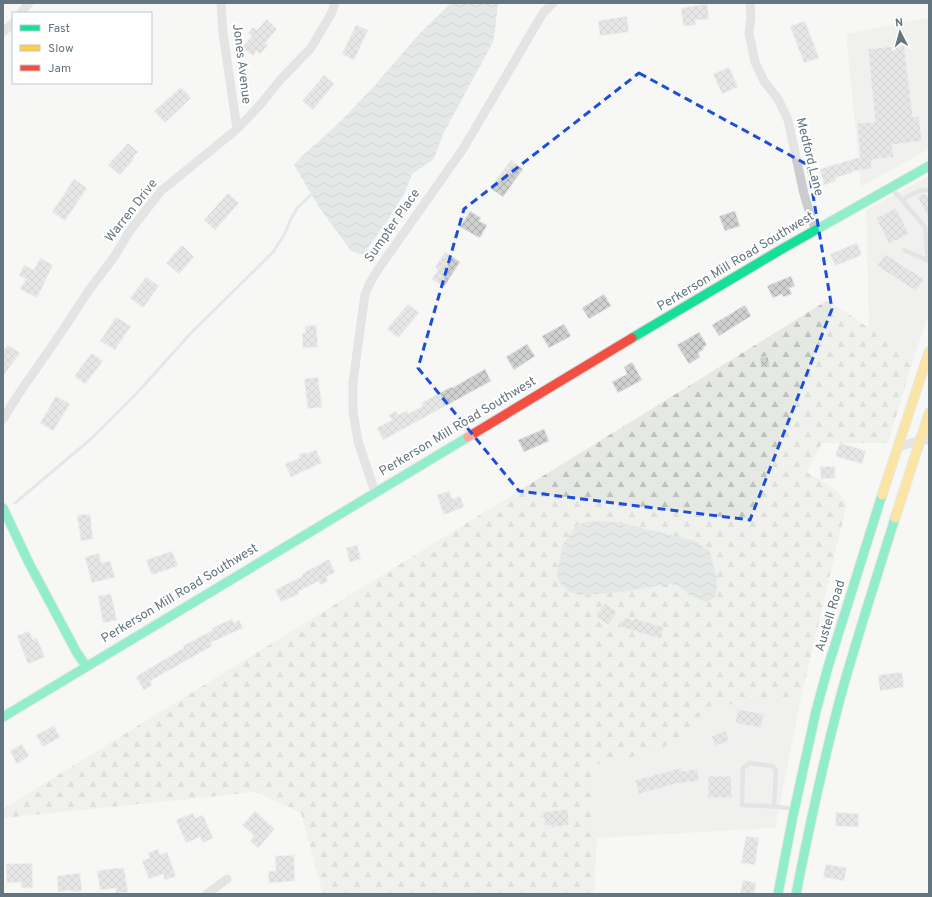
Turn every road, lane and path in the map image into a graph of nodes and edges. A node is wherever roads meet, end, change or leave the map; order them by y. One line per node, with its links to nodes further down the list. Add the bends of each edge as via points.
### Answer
1 (29, 3): 6 (street)
2 (221, 3): 9 (street, Jones Avenue)
3 (335, 3): 9 (street, Warren Drive, via 311,48)
4 (553, 3): 22 (street, Sumpter Place, via 543,13 463,149 379,268 365,294 353,382 353,412 358,442)
5 (750, 3): 14 (street, Medford Lane, via 749,34 755,62 788,120 804,194)
6 (23, 12)
7 (12, 24): 8 (street)
8 (3, 32)
9 (236, 129): 19 (street, Warren Drive, via 161,191 129,232)
10 (929, 166): 11 (street, Perkerson Mill Road Southwest)
11 (890, 187): 13 (lane); 14 (street, Perkerson Mill Road Southwest)
12 (929, 190): 13 (lane, via 917,192)
13 (902, 200): 16 (lane, via 925,227)
14 (816, 229): 22 (street, Perkerson Mill Road Southwest)
15 (904, 250): 16 (lane)
16 (929, 261)
17 (929, 352): 21 (street, Austell Road)
18 (929, 413): 20 (street)
19 (3, 419)
20 (925, 440): 21 (street); 31 (street, via 853,652 817,790)
21 (898, 447): 27 (street, Austell Road, via 828,667)
22 (375, 492): 24 (street, Perkerson Mill Road Southwest)
23 (3, 508): 24 (street, via 29,563)
24 (86, 666): 25 (street, Perkerson Mill Road Southwest)
25 (3, 717)
26 (774, 806): 26 (lane, via 742,805 743,768 748,763 773,766 776,772); 27 (lane)
27 (794, 809): 30 (street, Austell Road)
28 (227, 879): 29 (street)
29 (207, 894)
30 (778, 894)
31 (796, 894)

